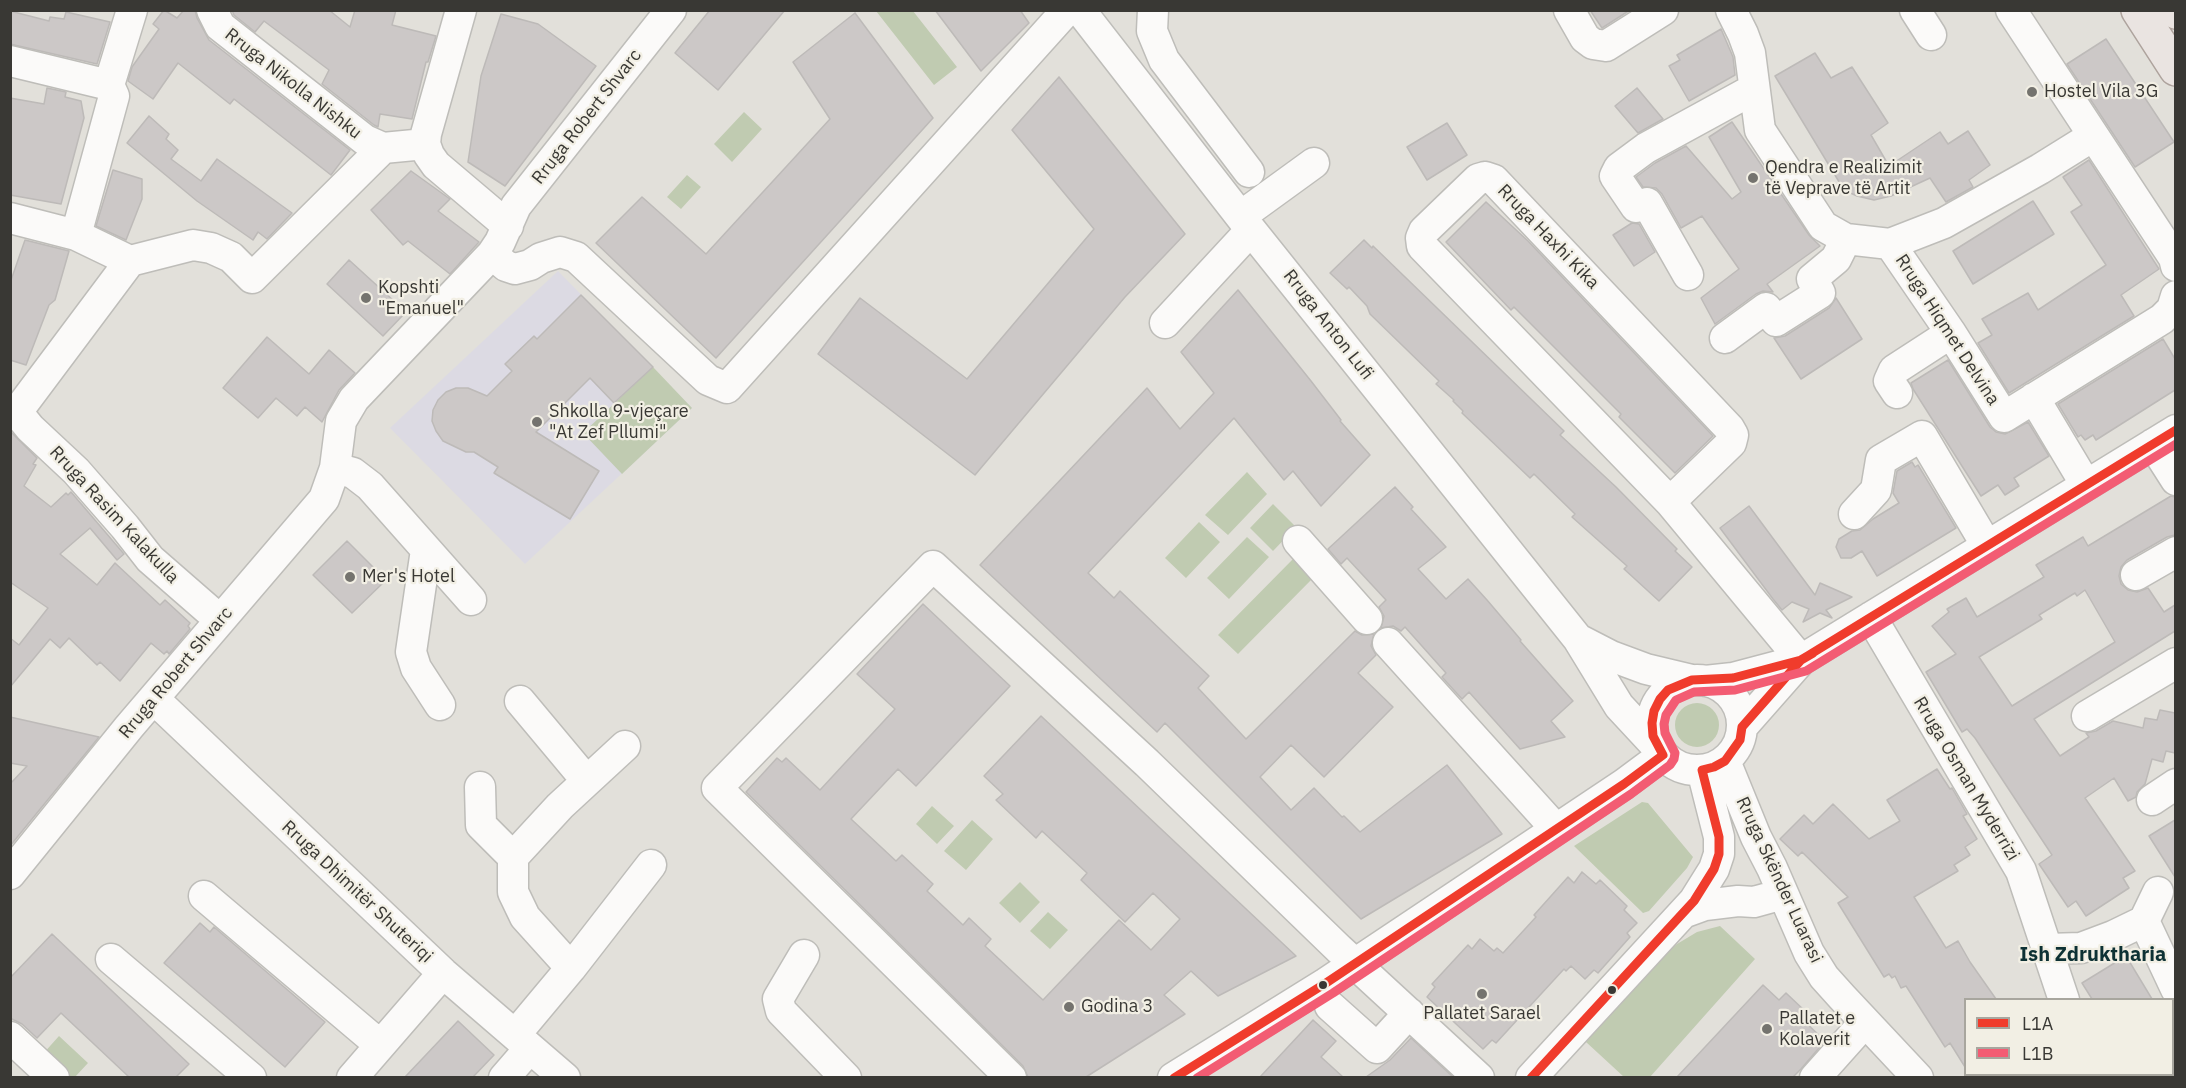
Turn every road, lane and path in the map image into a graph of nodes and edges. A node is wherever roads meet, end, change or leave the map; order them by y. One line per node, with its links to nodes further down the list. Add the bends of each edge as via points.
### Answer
1 (132, 10): 17 (street)
2 (212, 10): 21 (street, Rruga Nikolla Nishku, via 220,26 365,140)
3 (671, 10): 26 (street, Rruga Robert Shvarc, via 516,206)
4 (1067, 10): 30 (street, via 726,388 708,380 576,257 560,252 514,269)
5 (1080, 10): 25 (street, Rruga Anton Lufi)
6 (1569, 10): 7 (street, via 1585,38 1606,46)
7 (1663, 10)
8 (1731, 10): 18 (street, Rruga Hiqmet Delvina, via 1750,53)
9 (1915, 10): 14 (street)
10 (2011, 10): 19 (street)
11 (2138, 10): 16 (main road)
12 (459, 11): 20 (street)
13 (1152, 21): 23 (street, via 1164,60)
14 (1930, 36)
15 (10, 62): 17 (street)
16 (2175, 69)
17 (109, 86): 27 (street, via 114,96)
18 (1755, 89): 28 (street, Rruga Hiqmet Delvina, via 1760,130 1823,226); 33 (street, via 1646,148 1619,168 1615,176 1636,207 1647,203)
19 (2093, 136): 29 (street, Rruga Hiqmet Delvina, via 1944,223); 32 (street, via 2174,258)
20 (425, 144): 21 (street); 26 (street, via 436,165)
21 (383, 148): 31 (street, via 252,278 231,257 193,245)
22 (1314, 163): 25 (street)
23 (1249, 172)
24 (10, 218): 27 (street)
25 (1246, 223): 35 (street); 56 (street, Rruga Anton Lufi)
26 (508, 226): 30 (street, Rruga Robert Shvarc)
27 (76, 235): 31 (street)
28 (1846, 239): 29 (street, Rruga Hiqmet Delvina); 37 (street, via 1836,259 1812,279 1820,293 1776,321 1766,308)
29 (1890, 244): 36 (street, Rruga Hiqmet Delvina)
30 (492, 254): 42 (street, Rruga Robert Shvarc, via 354,399 341,421)
31 (130, 261): 40 (street)
32 (2175, 266)
33 (1688, 275)
34 (2169, 308): 39 (street, Rruga Hiqmet Delvina)
35 (1165, 322)
36 (1951, 333): 38 (street, via 1894,369 1889,381); 39 (street, Rruga Hiqmet Delvina, via 2004,417)
37 (1725, 338)
38 (1897, 393)
39 (2034, 398): 44 (street)
40 (14, 411): 55 (street, Rruga Rasim Kalakulla, via 76,471 150,560)
41 (2164, 437): 43 (street); 44 (street)
42 (335, 468): 49 (street, via 353,473 370,486); 55 (street, Rruga Robert Shvarc, via 324,499)
43 (2175, 480)
44 (2086, 485): 48 (street)
45 (1670, 502): 45 (street, Rruga Haxhi Kika, via 1731,443 1733,435 1729,428 1494,180 1478,179 1424,231 1422,246); 58 (street, Rruga Haxhi Kika)
46 (1854, 514): 48 (street, via 1876,490 1881,460 1922,436)
47 (1298, 542): 54 (street)
48 (1987, 546): 53 (street)
49 (426, 550): 52 (street); 63 (street, via 411,652 416,668)
50 (2175, 552): 51 (street)
51 (2136, 575)
52 (471, 600)
53 (1871, 617): 58 (street); 80 (street, Rruga Osman Myderrizi, via 2020,871)
54 (1367, 619)
55 (220, 620): 61 (street, Rruga Robert Shvarc)
56 (1578, 639): 60 (street, Rruga Anton Lufi, via 1638,666); 67 (street, Rruga Anton Lufi, via 1618,706)
57 (1388, 643): 71 (street)
58 (1801, 660): 60 (street, via 1733,678); 65 (street)
59 (2175, 663): 64 (street)
60 (1699, 681): 65 (street, via 1728,692 1741,714); 67 (street, via 1679,684 1660,699 1652,723)
61 (154, 699): 74 (street, Rruga Robert Shvarc); 85 (street, Rruga Dhimitër Shuteriqi)
62 (520, 701): 69 (street)
63 (440, 705)
64 (2087, 716)
65 (1742, 727): 68 (street, via 1734,751)
66 (625, 746): 69 (street)
67 (1660, 752): 68 (street, via 1689,770); 71 (street, via 1624,784)
68 (1713, 765): 76 (street, Rruga Skënder Luarasi, via 1756,837); 78 (street, via 1719,854 1694,902)
69 (586, 780): 72 (street)
70 (480, 787): 72 (street, via 481,825)
71 (1556, 829): 83 (street)
72 (513, 857): 84 (street, via 513,892 525,917)
73 (651, 865): 84 (street)
74 (10, 874)
75 (2158, 892): 79 (street)
76 (1783, 894): 78 (street, via 1754,902 1705,905); 90 (street, Rruga Skënder Luarasi, via 1824,977)
77 (204, 896): 93 (street)
78 (1683, 913): 103 (street)
79 (2144, 921): 80 (street, via 2081,948); 86 (street)
80 (2047, 949): 87 (street, Rruga Osman Myderrizi)
81 (804, 955): 99 (street, via 778,999 781,1011)
82 (111, 959): 95 (street)
83 (1355, 964): 89 (street); 100 (street, via 933,566 717,788); 101 (street)
84 (571, 968): 92 (street)
85 (443, 973): 92 (street, Rruga Dhimitër Shuteriqi); 93 (street)
86 (2175, 989)
87 (2064, 998)
88 (1330, 1006): 89 (street, via 1377,1048)
89 (1409, 1013): 102 (street)
90 (1865, 1022): 104 (street); 105 (street, Rruga Skënder Luarasi)
91 (10, 1037): 94 (street)
92 (522, 1042): 97 (street); 98 (street, Rruga Dhimitër Shuteriqi)
93 (380, 1045): 96 (street)
94 (54, 1077)
95 (251, 1077)
96 (352, 1077)
97 (504, 1077)
98 (565, 1077)
99 (846, 1077)
100 (1011, 1077)
101 (1173, 1077)
102 (1479, 1077)
103 (1532, 1077)
104 (1815, 1077)
105 (1918, 1077)

